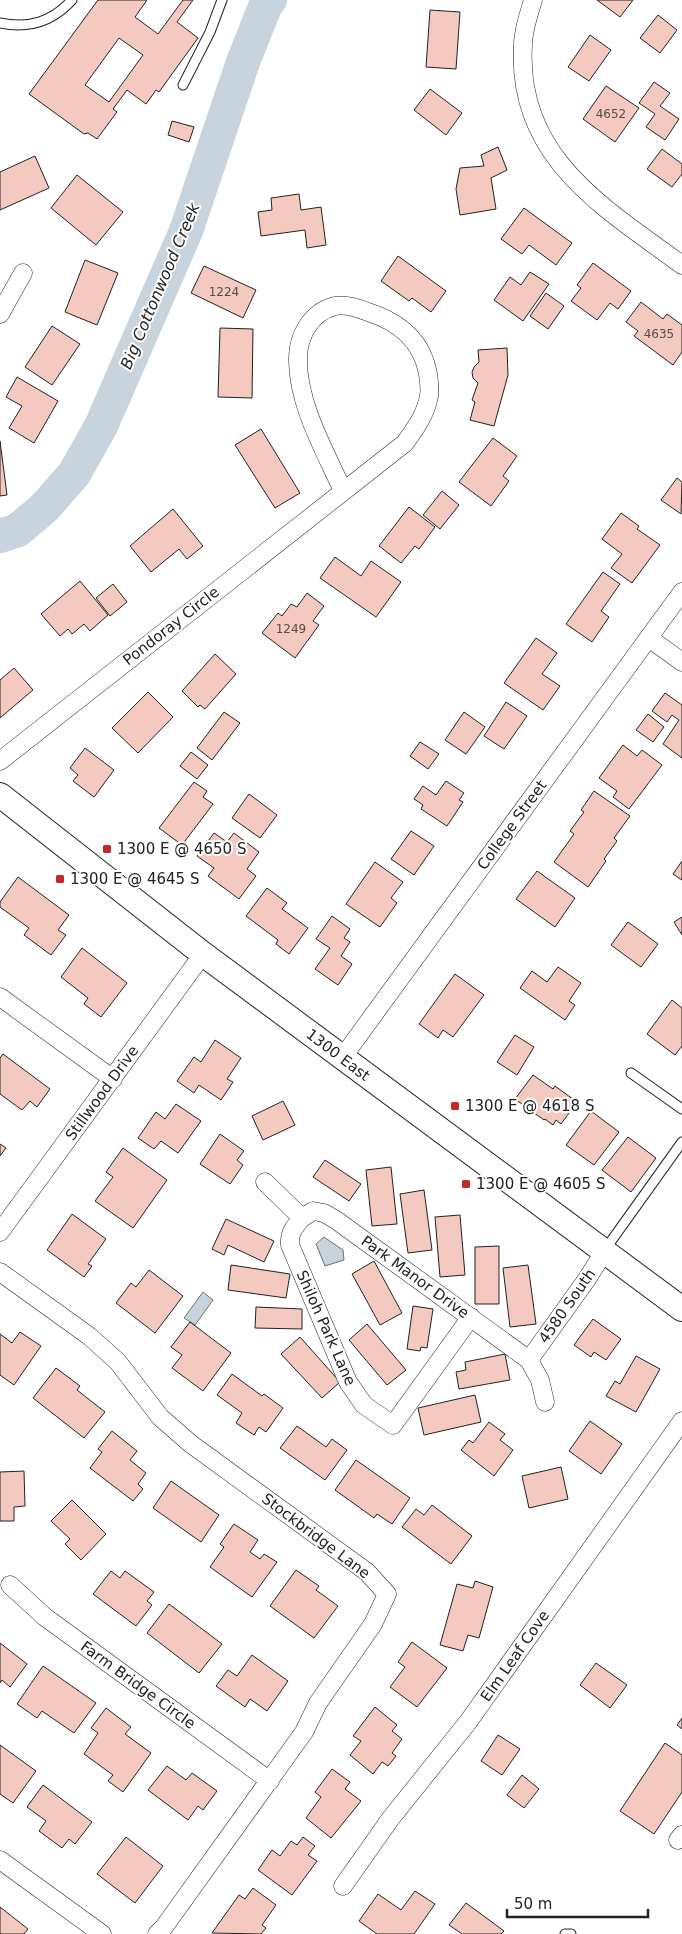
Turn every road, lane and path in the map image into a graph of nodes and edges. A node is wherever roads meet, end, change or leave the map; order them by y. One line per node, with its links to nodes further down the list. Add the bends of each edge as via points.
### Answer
1 (72, 0): 4 (lane, via 61,12 44,21 27,25)
2 (222, 0): 5 (lane)
3 (532, 0): 6 (street, via 523,43 523,74 527,95 544,140 555,158 590,197)
4 (0, 22)
5 (183, 85)
6 (682, 265)
7 (23, 273): 8 (street)
8 (0, 314)
9 (343, 491): 9 (street, Pondoray Circle, via 305,405 298,360 299,343 307,326 320,313 336,306 356,307 383,317 403,330 425,359 429,395 423,417 405,444); 13 (street, Pondoray Circle)
10 (682, 592): 11 (street, College Street)
11 (649, 638): 12 (street); 17 (street, College Street)
12 (682, 662)
13 (0, 761)
14 (0, 795): 15 (main road, 1300 East)
15 (203, 954): 17 (main road, 1300 East); 19 (street, Stillwood Drive)
16 (0, 997): 19 (street)
17 (342, 1058): 25 (main road, 1300 East)
18 (631, 1073): 20 (lane)
19 (113, 1079): 24 (street, Stillwood Drive)
20 (682, 1110)
21 (682, 1142): 25 (lane)
22 (266, 1182): 23 (street)
23 (302, 1218): 28 (street, Park Manor Drive, via 313,1211 336,1220); 28 (street, Shiloh Park Lane, via 293,1229 290,1245 348,1382 364,1405 393,1426)
24 (0, 1232)
25 (604, 1252): 27 (main road, 1300 East); 29 (street, 4580 South)
26 (0, 1272): 33 (street, Stockbridge Lane, via 89,1336 118,1362 160,1416 191,1444 367,1572 387,1594 373,1624 337,1674 304,1732)
27 (682, 1309)
28 (470, 1317): 29 (street, Park Manor Drive)
29 (529, 1360): 30 (street, Park Manor Drive, via 540,1380)
30 (545, 1402)
31 (682, 1421): 35 (street, Elm Leaf Cove, via 468,1722 391,1818)
32 (10, 1585): 33 (street, Farm Bridge Circle, via 45,1617)
33 (270, 1781): 37 (street, Stockbridge Lane)
34 (0, 1860): 36 (street)
35 (343, 1886)
36 (102, 1934)
37 (157, 1934)
38 (565, 1934): 39 (lane)
39 (572, 1934)

